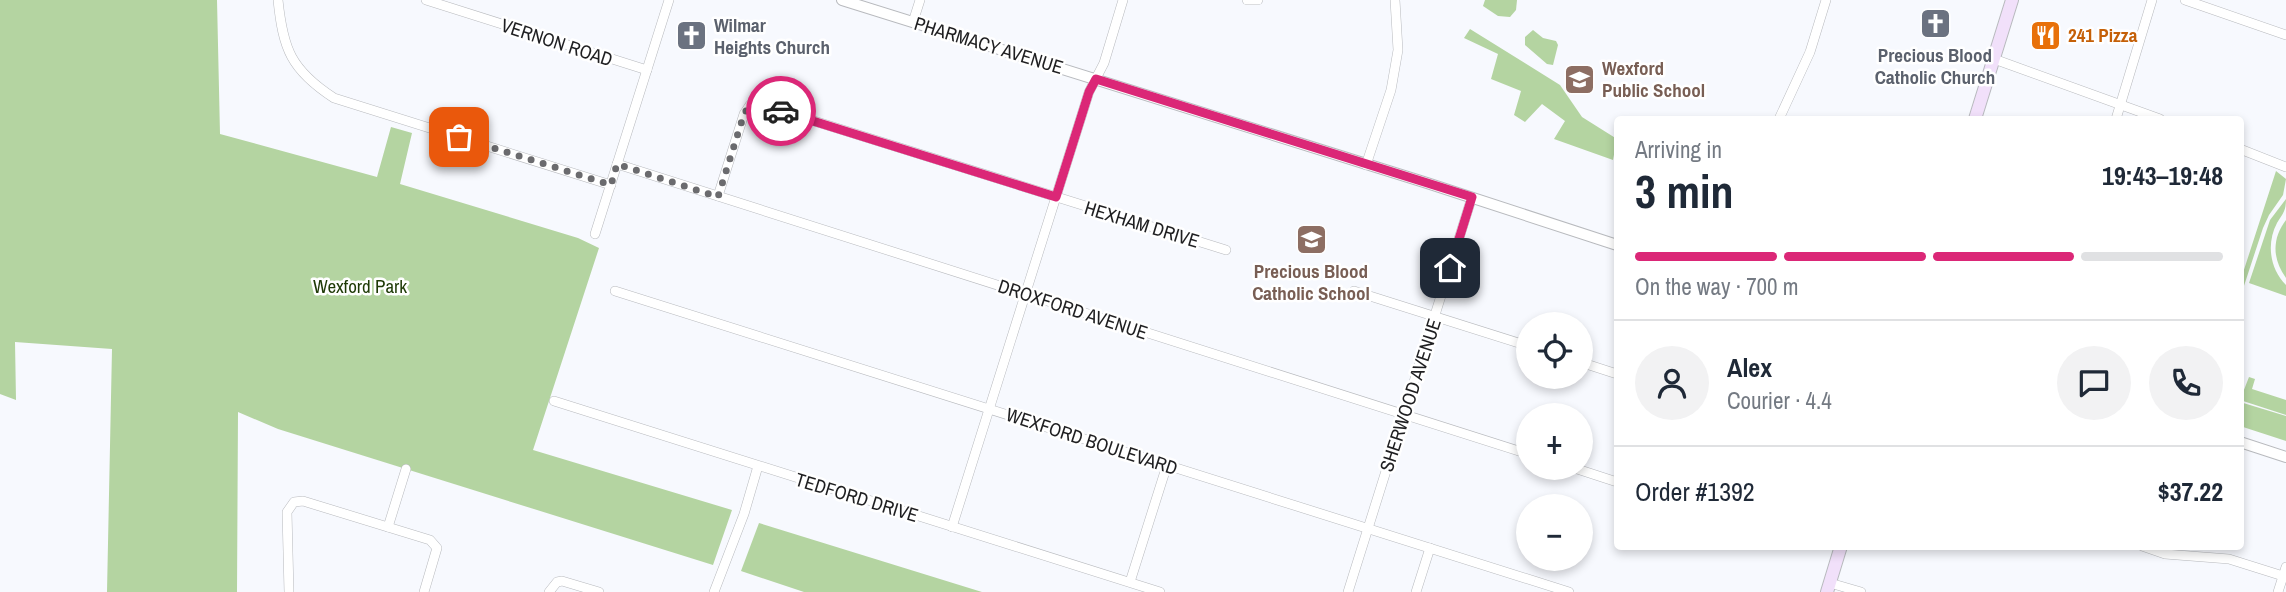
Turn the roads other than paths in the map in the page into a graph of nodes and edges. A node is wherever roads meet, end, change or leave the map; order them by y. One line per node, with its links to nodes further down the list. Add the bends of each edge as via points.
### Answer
1 (278, 0): 28 (street, via 281,33 290,57 334,98)
2 (426, 0): 17 (street, VERNON ROAD)
3 (669, 0): 17 (street)
4 (842, 0): 14 (street, PHARMACY AVENUE)
5 (920, 0): 14 (street)
6 (1123, 0): 18 (street)
7 (1247, 0): 8 (street)
8 (1258, 0)
9 (1395, 0): 26 (street, via 1398,50 1391,90)
10 (1826, 0): 20 (street, via 1810,52)
11 (2012, 0): 16 (main road)
12 (2152, 0): 19 (street)
13 (2185, 0): 15 (street)
14 (914, 22): 18 (street, PHARMACY AVENUE)
15 (2286, 35)
16 (1994, 59): 19 (street); 21 (main road)
17 (647, 70): 25 (street)
18 (1096, 79): 26 (street, PHARMACY AVENUE); 30 (street)
19 (2120, 105): 22 (street); 23 (street)
20 (1781, 116)
21 (1976, 116)
22 (2117, 116)
23 (2151, 116)
24 (2244, 151): 27 (street)
25 (617, 164): 28 (street); 29 (street, DROXFORD AVENUE)
26 (1366, 165): 31 (street, PHARMACY AVENUE)
27 (2286, 167)
28 (611, 185): 32 (street)
29 (718, 197): 30 (street, HEXHAM DRIVE, via 744,114 750,105 763,105); 37 (street, DROXFORD AVENUE)
30 (1056, 197): 34 (street, HEXHAM DRIVE); 37 (street)
31 (1472, 197): 33 (street, PHARMACY AVENUE); 38 (street, SHERWOOD AVENUE)
32 (595, 234)
33 (1614, 244)
34 (1226, 250)
35 (615, 290): 43 (street, WEXFORD BOULEVARD)
36 (1354, 291): 38 (street)
37 (1026, 294): 43 (street); 44 (street, DROXFORD AVENUE)
38 (1435, 317): 39 (street); 44 (street, SHERWOOD AVENUE)
39 (1516, 342)
40 (1593, 366): 41 (street)
41 (1614, 373)
42 (554, 401): 49 (street, TEDFORD DRIVE)
43 (989, 409): 48 (street, WEXFORD BOULEVARD); 54 (street)
44 (1404, 414): 46 (street, DROXFORD AVENUE); 55 (street, SHERWOOD AVENUE)
45 (2244, 443): 47 (street)
46 (1516, 449)
47 (2286, 457)
48 (1167, 465): 55 (street, WEXFORD BOULEVARD); 60 (street)
49 (758, 466): 54 (street, TEDFORD DRIVE); 66 (street)
50 (406, 469): 53 (street)
51 (1593, 474): 52 (street)
52 (1614, 481)
53 (388, 527): 62 (street, via 294,502 287,512); 63 (street, via 430,540 437,548)
54 (952, 527): 60 (street, TEDFORD DRIVE)
55 (1367, 528): 56 (street, WEXFORD BOULEVARD); 68 (street, SHERWOOD AVENUE)
56 (1430, 548): 69 (street); 70 (street, WEXFORD BOULEVARD)
57 (1840, 550): 61 (main road)
58 (2154, 550): 59 (street)
59 (2285, 571): 72 (street)
60 (1130, 582): 67 (street, TEDFORD DRIVE)
61 (1828, 587): 71 (street)
62 (289, 592)
63 (424, 592)
64 (549, 592): 65 (street, via 562,581)
65 (599, 592)
66 (715, 592)
67 (1160, 592)
68 (1348, 592)
69 (1416, 592)
70 (1569, 592)
71 (1861, 592)
72 (2278, 592)

